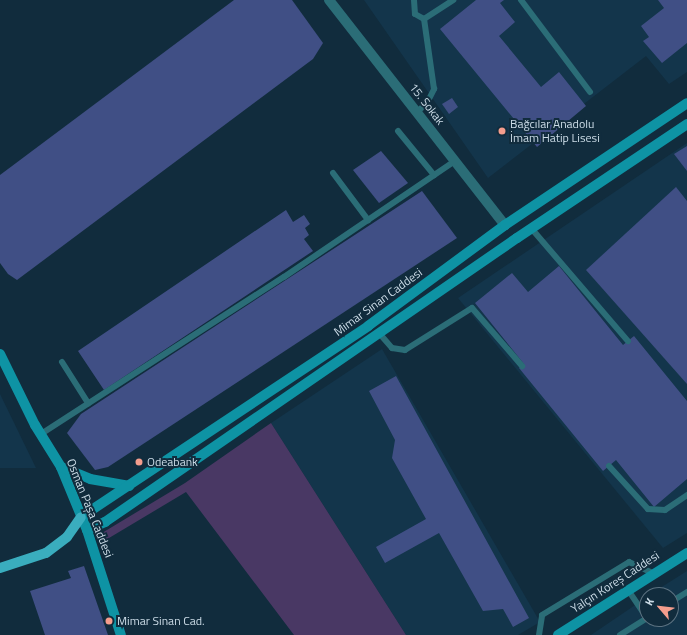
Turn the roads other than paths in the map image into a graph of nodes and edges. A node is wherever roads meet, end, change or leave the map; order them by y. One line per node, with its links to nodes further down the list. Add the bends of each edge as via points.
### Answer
1 (329, 0): 8 (street, 15. Sokak)
2 (414, 0): 5 (lane, via 415,14)
3 (453, 0): 5 (lane)
4 (521, 0): 6 (lane)
5 (424, 19): 8 (lane, via 434,90 427,103)
6 (590, 92)
7 (687, 103): 15 (main road, Mimar Sinan Caddesi)
8 (417, 112): 11 (street, 15. Sokak)
9 (687, 124): 16 (main road, Mimar Sinan Caddesi)
10 (398, 131): 13 (lane)
11 (455, 161): 13 (lane); 15 (street, 15. Sokak)
12 (333, 173): 14 (lane)
13 (434, 175): 14 (lane)
14 (368, 220): 22 (lane)
15 (505, 225): 26 (main road, Mimar Sinan Caddesi, via 368,326)
16 (531, 228): 17 (main road, Mimar Sinan Caddesi); 18 (lane)
17 (379, 333): 21 (lane, via 392,348 405,350 472,308); 29 (main road, Mimar Sinan Caddesi, via 105,522)
18 (628, 341)
19 (0, 354): 23 (main road, Osman Paşa Caddesi)
20 (62, 362): 22 (lane)
21 (522, 366)
22 (88, 403): 23 (lane)
23 (41, 434): 25 (main road, Osman Paşa Caddesi)
24 (609, 466): 27 (lane, via 648,509 665,510)
25 (61, 467): 26 (main road, via 90,479); 28 (main road, Osman Paşa Caddesi)
26 (129, 486): 28 (main road, Mimar Sinan Caddesi)
27 (687, 495)
28 (81, 517): 29 (main road, Osman Paşa Caddesi); 31 (main road, via 66,537 46,553)
29 (87, 530): 34 (main road, Osman Paşa Caddesi)
30 (687, 553): 32 (main road, Yalçın Koreş Caddesi)
31 (0, 568)
32 (653, 573): 33 (main road, Yalçın Koreş Caddesi); 35 (lane, via 629,562 542,615)
33 (628, 590): 36 (main road, Yalçın Koreş Caddesi); 37 (lane, via 647,618)
34 (121, 635)
35 (539, 635)
36 (558, 635)
37 (620, 635)

